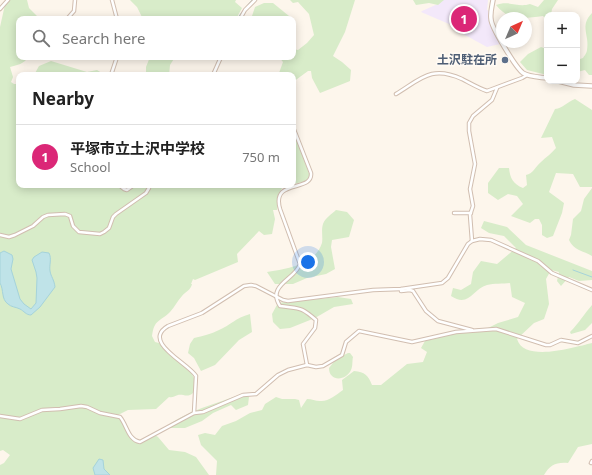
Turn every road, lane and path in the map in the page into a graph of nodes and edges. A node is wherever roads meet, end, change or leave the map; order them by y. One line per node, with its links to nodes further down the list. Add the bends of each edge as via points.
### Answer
1 (8, 0): 6 (street)
2 (75, 0): 7 (street, via 74,11)
3 (112, 0): 8 (street)
4 (255, 0): 9 (street)
5 (492, 0): 14 (street, via 492,24 516,65)
6 (0, 9)
7 (70, 16)
8 (116, 16)
9 (242, 16)
10 (116, 60): 12 (street)
11 (220, 60): 13 (street)
12 (112, 72)
13 (214, 72)
14 (527, 75): 15 (street); 18 (street)
15 (544, 78)
16 (568, 84): 17 (street)
17 (592, 86)
18 (497, 88): 19 (street, via 487,91 451,74 441,73 423,77); 25 (street, via 492,100 473,116 469,123 475,164 470,187 473,206)
19 (396, 94)
20 (296, 135): 21 (street, via 311,175 307,183)
21 (296, 186)
22 (149, 188): 26 (street, via 146,193 116,214 109,228 100,234 79,232 70,216 65,214 46,215 33,226 12,237)
23 (288, 188): 30 (street, via 279,200 280,209 300,264 298,270 278,290)
24 (454, 213): 25 (street)
25 (471, 213): 27 (street)
26 (0, 235)
27 (472, 241): 28 (street, via 444,282); 29 (street, via 482,238 491,240 538,261 552,273)
28 (401, 289): 30 (street, via 288,301); 31 (street, via 413,291 426,311 438,321)
29 (592, 290)
30 (277, 297): 33 (street, via 280,306 304,310 316,320 315,328 303,344); 34 (street, via 256,286 244,286 202,313 162,329 161,343 196,376)
31 (475, 331): 32 (street, via 501,330 546,345 561,340 578,343); 33 (street, via 456,332 412,342 360,331 346,342 339,357 324,366)
32 (592, 336)
33 (307, 365): 34 (street, via 285,371 256,394 244,395 203,412)
34 (194, 413): 35 (street, via 140,442 132,438 120,417 100,413 84,406 42,410 20,419)
35 (0, 416)

